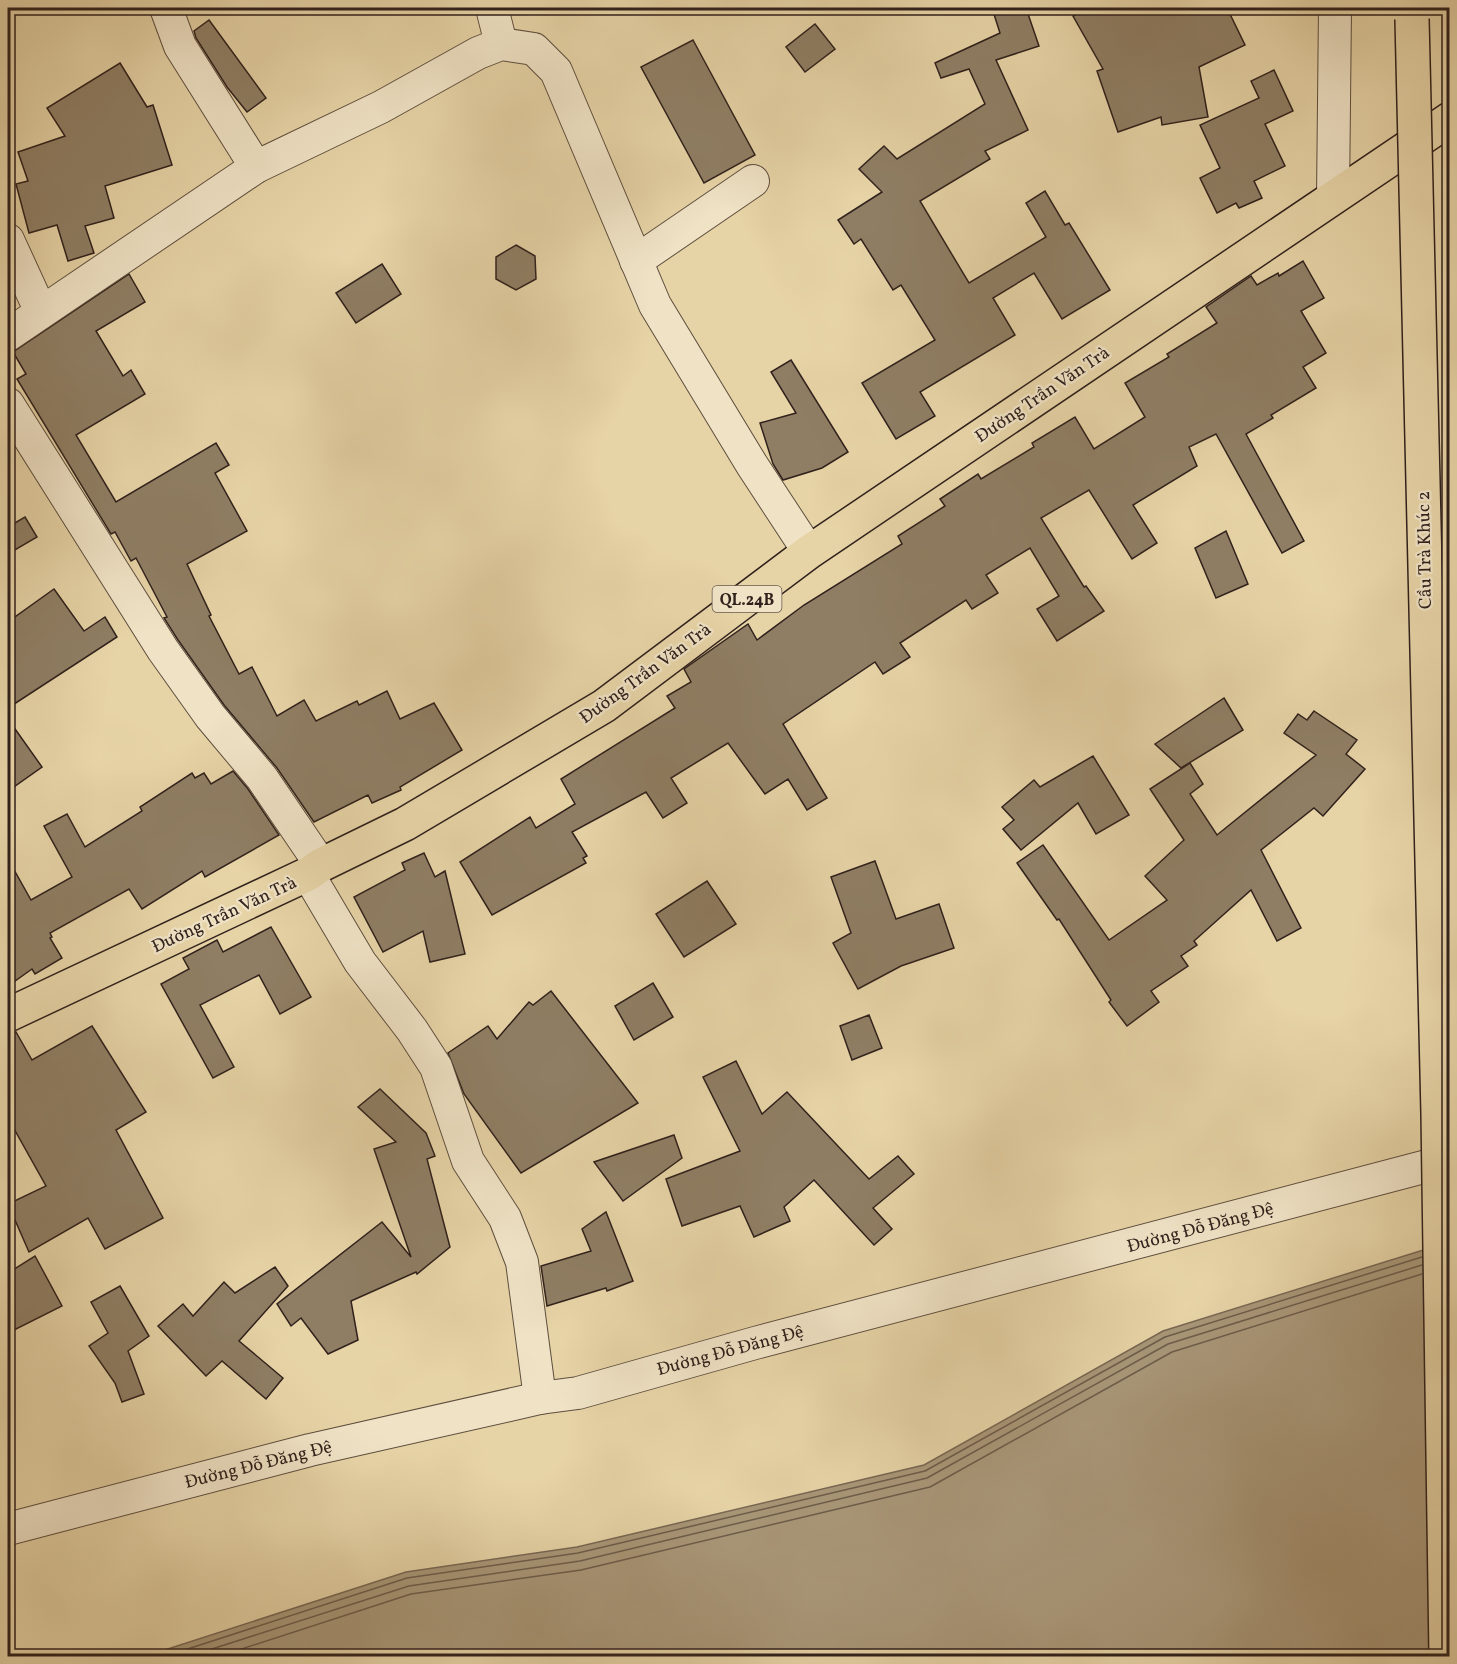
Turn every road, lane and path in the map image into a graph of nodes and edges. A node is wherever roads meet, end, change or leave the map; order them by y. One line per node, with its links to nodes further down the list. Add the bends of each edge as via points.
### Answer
1 (166, 8): 7 (street, via 180,46)
2 (492, 8): 5 (street)
3 (1335, 8): 9 (street)
4 (1412, 19): 21 (main road, Cầu Trà Khúc 2, bridge)
5 (501, 44): 7 (street); 11 (street, via 534,49 556,71)
6 (1449, 119): 9 (main road, Đường Trần Văn Trà / QL.24B)
7 (256, 167): 12 (street)
8 (753, 181): 11 (street)
9 (1333, 197): 15 (main road, Đường Trần Văn Trà / QL.24B)
10 (8, 240): 12 (street)
11 (636, 261): 15 (street, via 655,305)
12 (41, 312): 13 (street)
13 (8, 335)
14 (8, 404): 16 (street, via 163,650 210,716 262,778)
15 (809, 552): 16 (main road, Đường Trần Văn Trà / QL.24B, via 604,706 405,824)
16 (315, 870): 17 (main road, Đường Trần Văn Trà / QL.24B); 19 (street, via 360,962 436,1067 468,1161 505,1218 522,1262)
17 (8, 1015)
18 (1449, 1160): 19 (street, Đường Đỗ Đăng Đệ, via 578,1393)
19 (540, 1398): 20 (street, Đường Đỗ Đăng Đệ, via 310,1450)
20 (8, 1529)
21 (1446, 1656)

